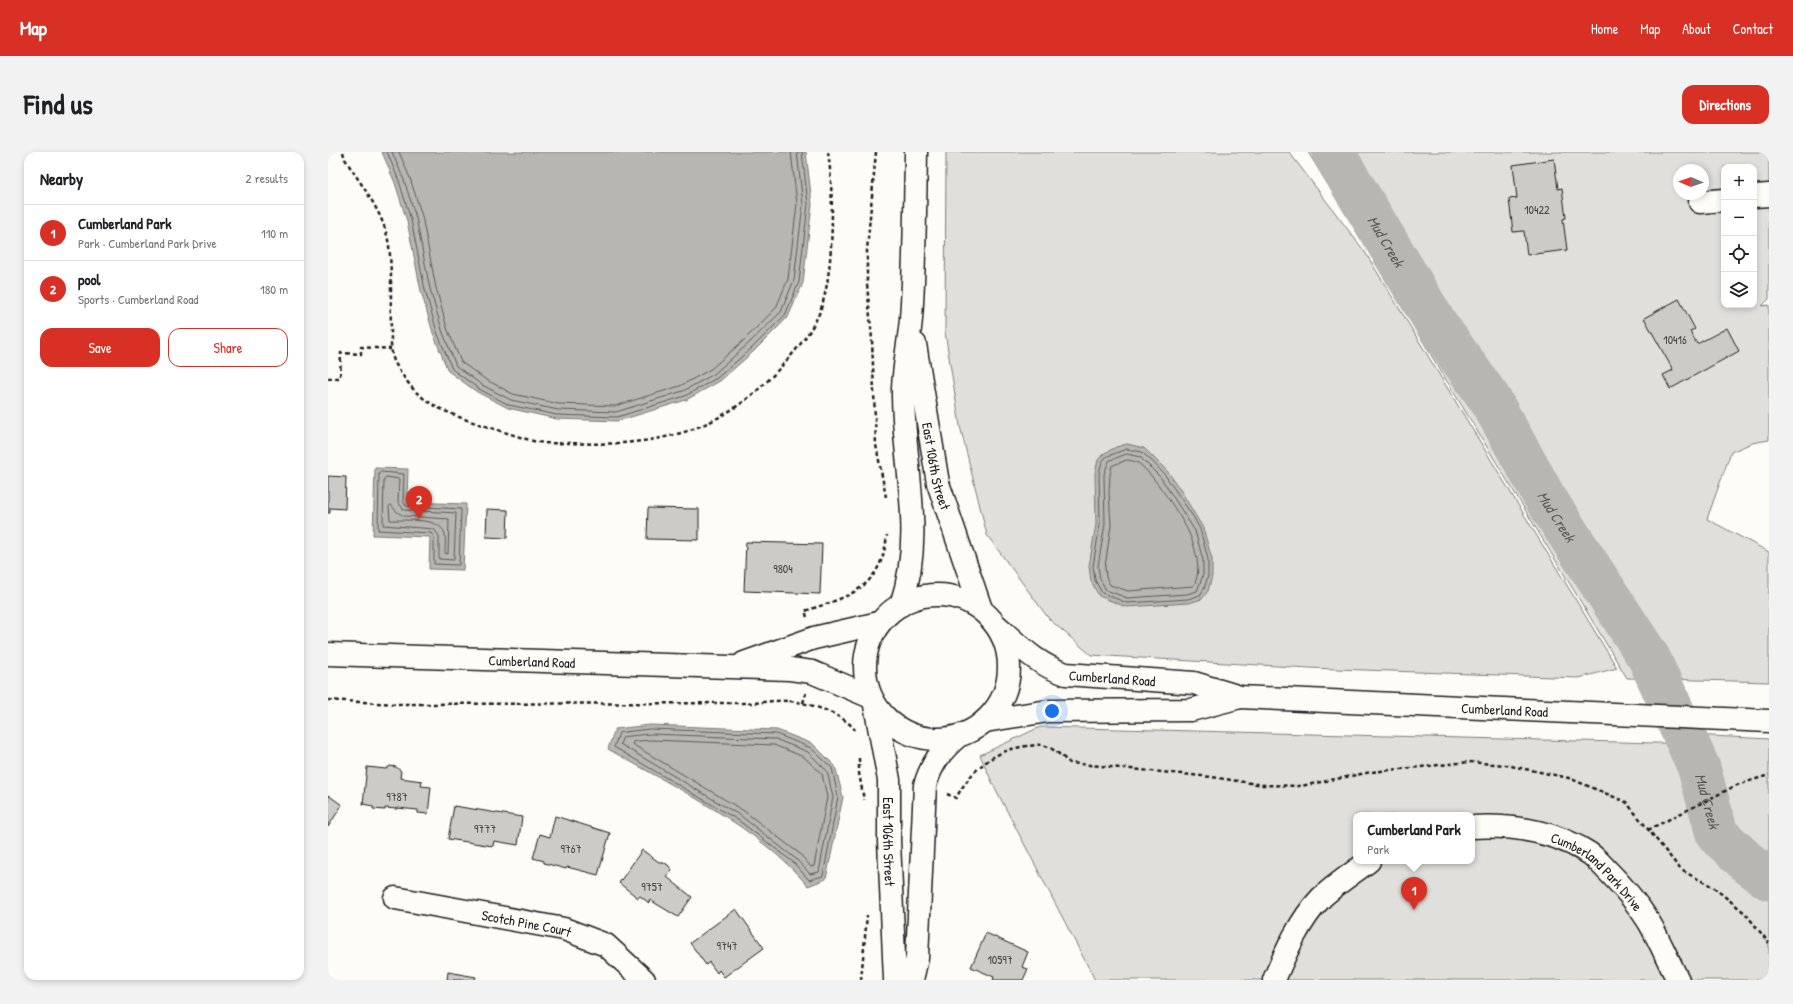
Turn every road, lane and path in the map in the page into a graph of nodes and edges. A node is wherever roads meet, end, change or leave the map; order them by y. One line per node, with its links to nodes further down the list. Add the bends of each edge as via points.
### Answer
1 (343, 152): 10 (path, via 376,207 388,241)
2 (828, 152): 10 (path, via 832,179 830,255 818,317 801,346 746,401 729,413 694,429 648,441 601,444 538,442 459,418 435,405 416,392 395,363)
3 (876, 152): 12 (path, via 867,250 867,284 876,445)
4 (916, 152): 9 (main road, East 106th Street)
5 (1769, 195): 6 (main road)
6 (1757, 196)
7 (1721, 200): 8 (main road)
8 (1700, 202)
9 (911, 319): 14 (main road, East 106th Street, via 903,387 904,435 913,517 912,554); 15 (main road, East 106th Street, via 938,483)
10 (391, 349): 11 (path, via 361,347 361,354 341,353 340,378)
11 (328, 378)
12 (887, 503)
13 (888, 531): 16 (path, via 880,564 865,586 846,597)
14 (901, 605): 15 (main road, via 923,596 944,594 963,599); 17 (main road, via 890,611)
15 (981, 609): 18 (main road)
16 (805, 611)
17 (879, 623): 20 (main road, Cumberland Road, via 814,638); 23 (main road, East 106th Street, via 870,640 865,659 866,679)
18 (997, 626): 21 (main road, Cumberland Road, via 1035,660 1066,674 1194,683); 24 (main road, via 1006,644 1010,665 1007,686 999,705)
19 (328, 654): 20 (main road, Cumberland Road)
20 (736, 666): 23 (main road, Cumberland Road, via 812,672)
21 (1240, 697): 24 (main road, Cumberland Road, via 1192,710 1048,711); 25 (main road, Cumberland Road)
22 (328, 700): 26 (path, via 394,704 754,703 787,700 803,702 832,713 847,721)
23 (873, 701): 27 (main road, via 891,722 911,735 942,740); 40 (main road, East 106th Street, via 889,780)
24 (985, 721): 27 (main road, via 972,731)
25 (1769, 722)
26 (858, 735)
27 (957, 737): 41 (main road, via 942,749 925,785 917,958)
28 (860, 751): 31 (path, via 859,773)
29 (1769, 775): 33 (path, via 1737,785)
30 (956, 798): 33 (path, via 964,782 977,767 990,758 1012,748 1042,744 1070,763 1212,777 1263,785 1301,786 1371,772 1469,762 1506,765 1569,778 1626,802)
31 (864, 802)
32 (1475, 827): 43 (main road, Cumberland Park Drive, via 1530,830 1568,842 1588,852 1624,887 1643,913)
33 (1648, 830): 37 (path, via 1681,870 1713,887 1745,913)
34 (1366, 864): 42 (main road, via 1320,899 1299,927)
35 (395, 898): 38 (main road, Scotch Pine Court, via 564,929 606,945)
36 (867, 912): 39 (path)
37 (1769, 943)
38 (644, 980)
39 (861, 980)
40 (895, 980)
41 (912, 980)
42 (1274, 980)
43 (1678, 980)

